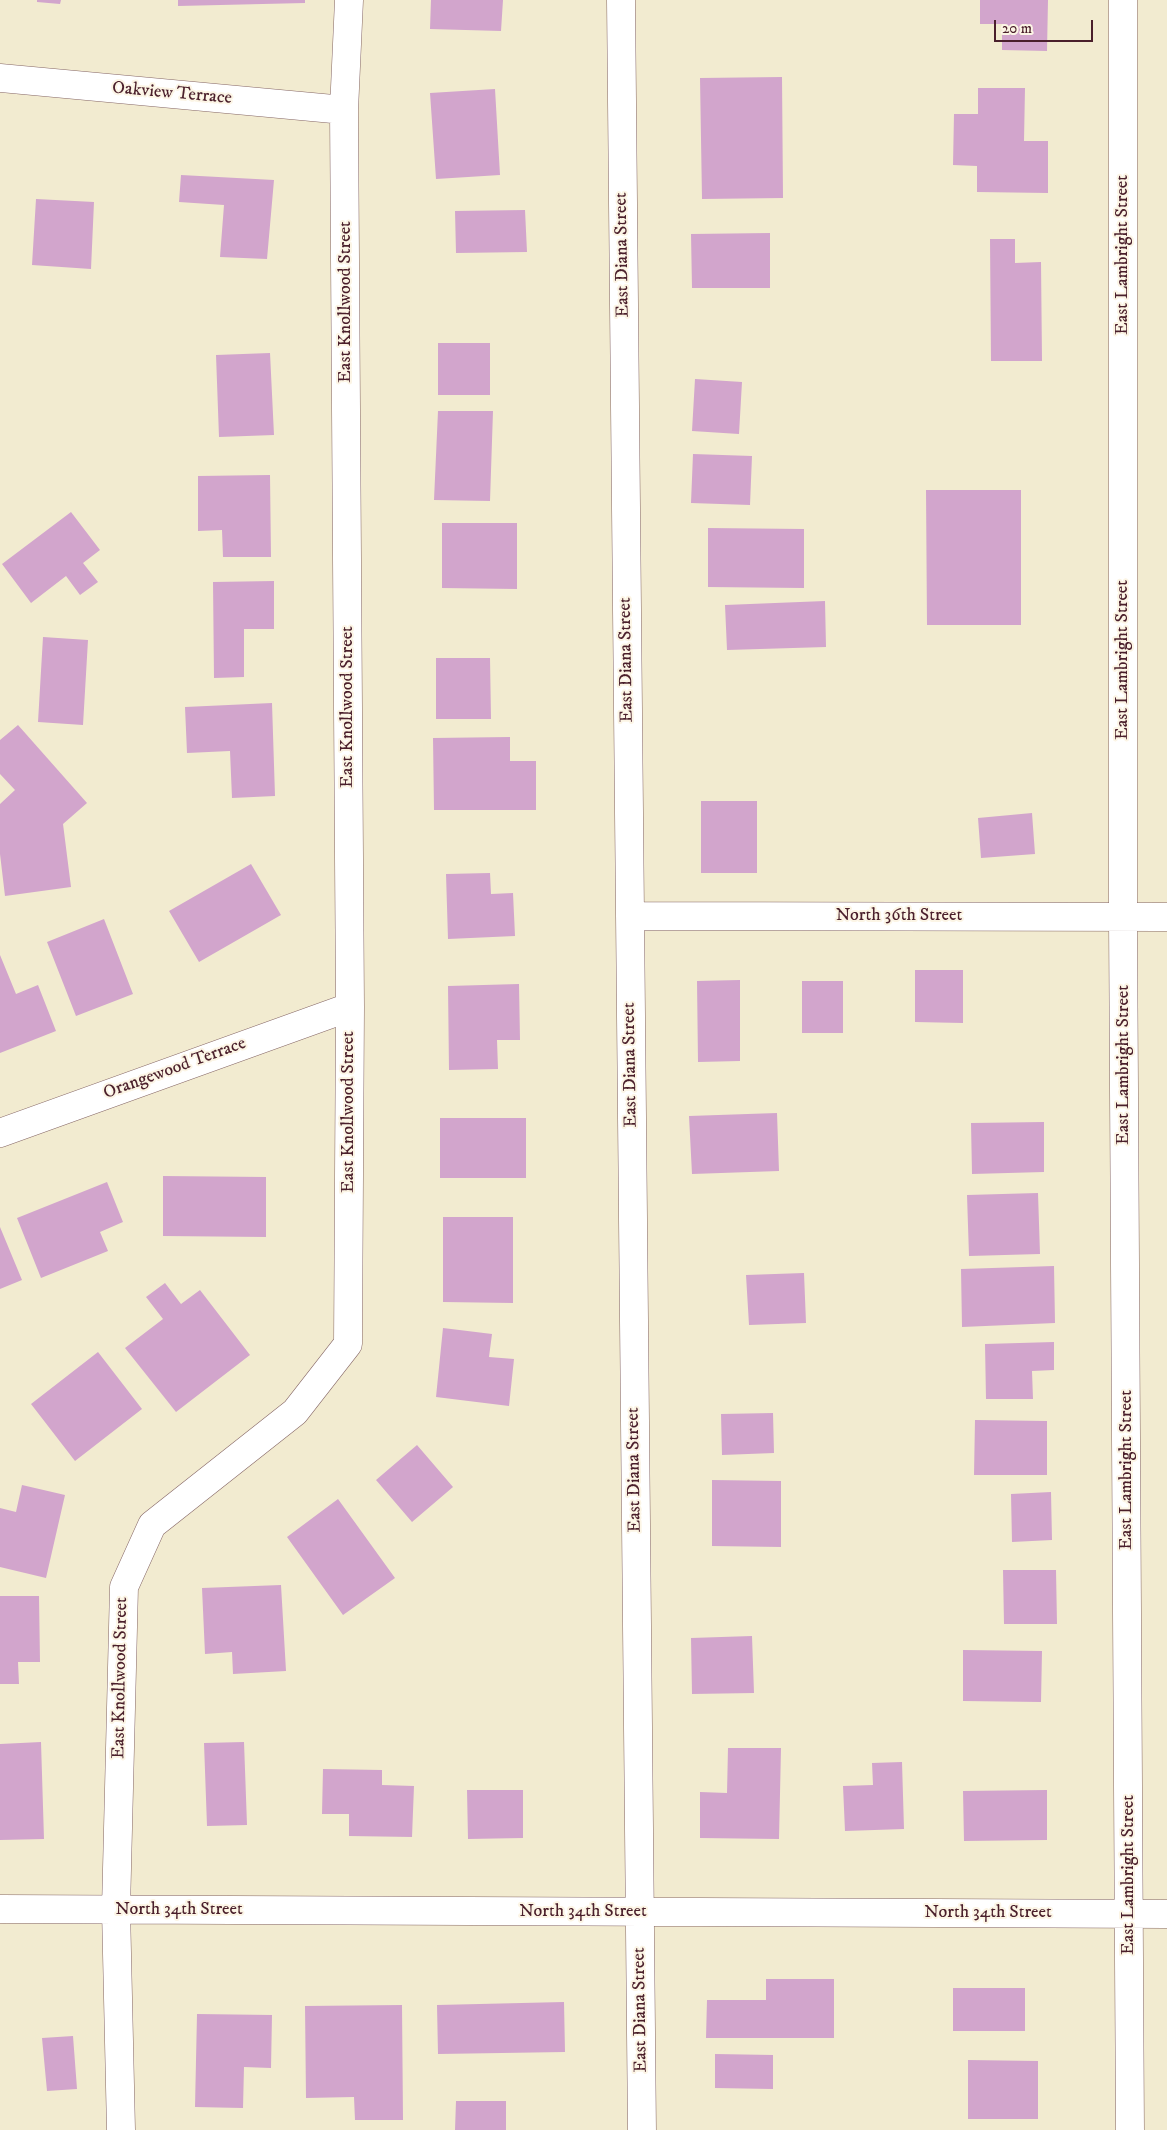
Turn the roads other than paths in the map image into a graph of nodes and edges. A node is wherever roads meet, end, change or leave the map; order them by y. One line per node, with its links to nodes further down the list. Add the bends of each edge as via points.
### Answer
1 (349, 0): 5 (street, East Knollwood Street)
2 (621, 0): 6 (street, East Diana Street)
3 (1123, 0): 8 (street, East Lambright Street)
4 (0, 78): 5 (street, Oakview Terrace)
5 (344, 110): 9 (street, East Knollwood Street)
6 (630, 916): 8 (street, North 36th Street); 13 (street, East Diana Street)
7 (1167, 916): 8 (street, North 36th Street)
8 (1123, 917): 14 (street, East Lambright Street)
9 (350, 1007): 10 (street, Orangewood Terrace); 12 (street, East Knollwood Street, via 348,1344 296,1412 152,1525 124,1588)
10 (0, 1133)
11 (0, 1909): 12 (street, North 34th Street)
12 (116, 1909): 13 (street, North 34th Street); 16 (street, East Knollwood Street)
13 (640, 1913): 14 (street, North 34th Street); 17 (street, East Diana Street)
14 (1130, 1914): 15 (street, North 34th Street); 18 (street, East Lambright Street)
15 (1167, 1914)
16 (121, 2130)
17 (642, 2130)
18 (1130, 2130)

